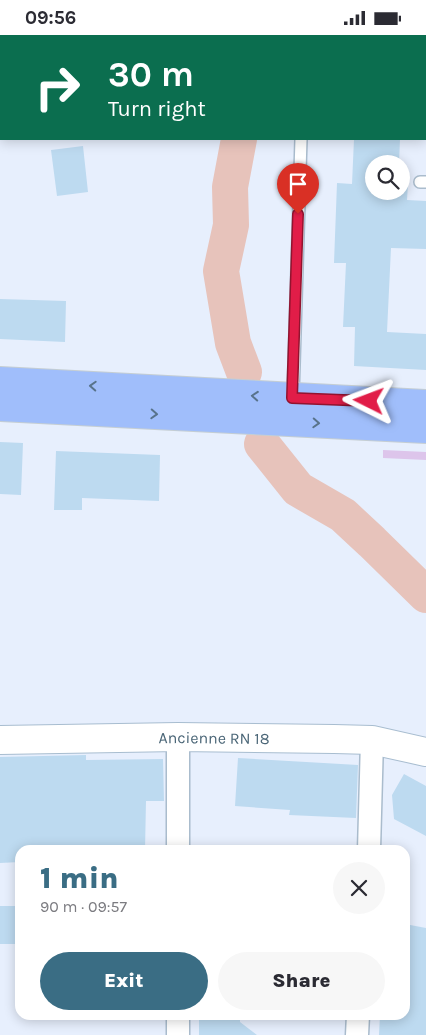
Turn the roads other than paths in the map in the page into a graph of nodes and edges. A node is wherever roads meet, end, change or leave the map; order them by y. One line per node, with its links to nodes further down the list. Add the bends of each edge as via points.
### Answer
1 (300, 140): 3 (lane)
2 (0, 381): 3 (main road, one-way to 2)
3 (292, 398): 4 (main road)
4 (426, 404)
5 (0, 407): 6 (main road, one-way to 6)
6 (426, 429)
7 (178, 737): 8 (main road, Ancienne RN 18); 9 (main road, Ancienne RN 18); 11 (street)
8 (0, 740)
9 (372, 740): 10 (main road, Ancienne RN 18); 12 (street)
10 (426, 752)
11 (178, 845)
12 (369, 845)
13 (178, 1020): 15 (street)
14 (358, 1020): 16 (street)
15 (178, 1035)
16 (357, 1035)

